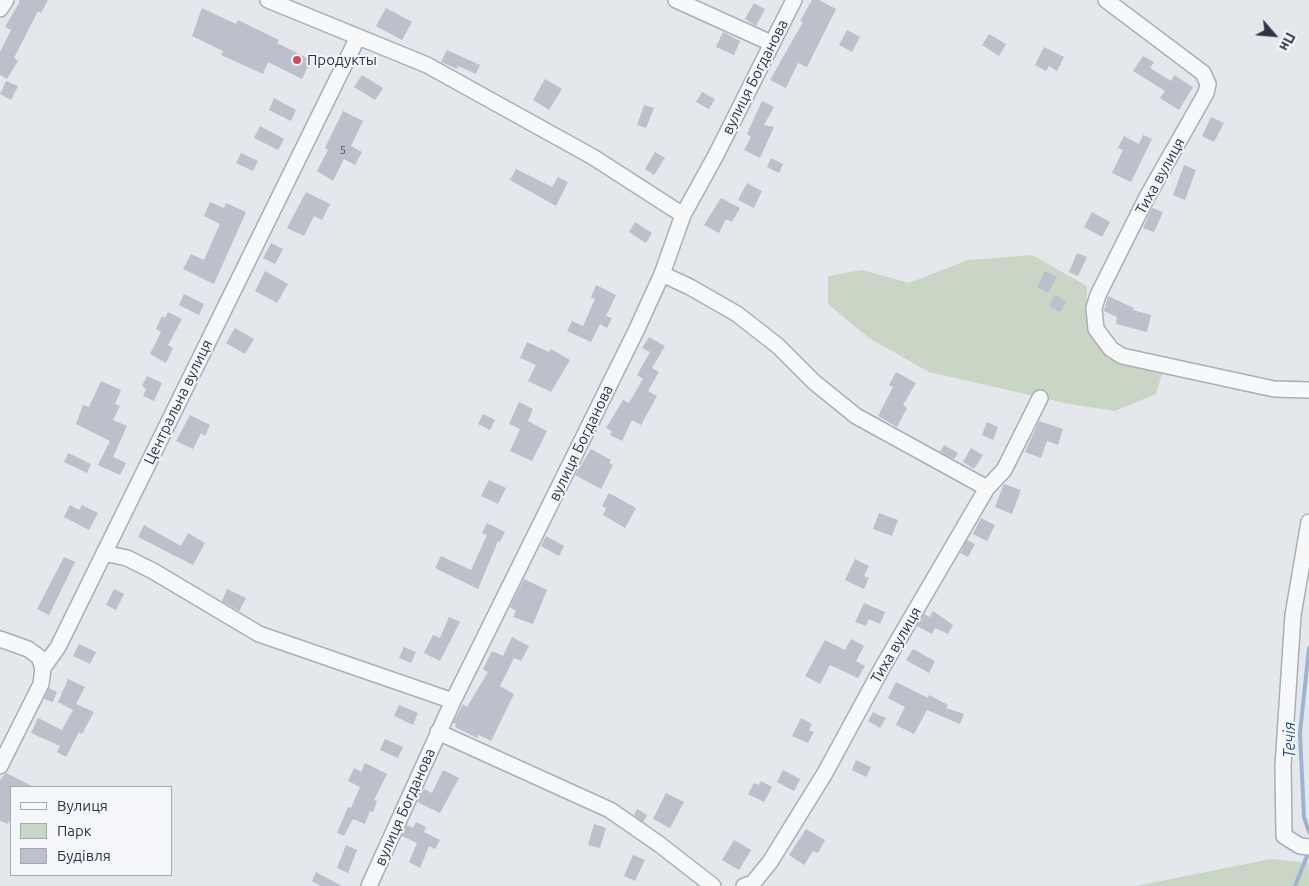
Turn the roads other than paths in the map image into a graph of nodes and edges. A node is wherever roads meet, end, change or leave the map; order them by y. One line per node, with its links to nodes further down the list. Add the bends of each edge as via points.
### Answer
1 (6, 0): 6 (street)
2 (268, 0): 7 (street)
3 (676, 0): 8 (street)
4 (794, 0): 8 (street, вулиця Богданова)
5 (1106, 0): 11 (street, Тиха вулиця, via 1203,73 1208,84 1201,103 1147,197 1094,308 1096,330 1111,349 1122,356 1274,389)
6 (0, 9)
7 (358, 37): 9 (street, via 427,65 593,157); 15 (street, Центральна вулиця)
8 (771, 43): 9 (street, вулиця Богданова)
9 (683, 215): 10 (street, вулиця Богданова)
10 (662, 274): 13 (street, via 737,314 856,416); 18 (street, вулиця Богданова)
11 (1309, 390)
12 (1040, 398): 13 (street, Тиха вулиця, via 1004,470)
13 (987, 488): 24 (street, Тиха вулиця, via 825,773 770,862 753,883)
14 (1309, 522): 21 (street, via 1293,615 1283,766 1284,836)
15 (104, 553): 17 (street, Центральна вулиця, via 58,647); 18 (street, via 127,558 153,571 259,634)
16 (0, 640): 17 (street, via 28,649 39,657)
17 (43, 668): 20 (street, Центральна вулиця, via 41,684)
18 (453, 701): 19 (street, вулиця Богданова)
19 (438, 732): 22 (street, вулиця Богданова); 23 (street, via 610,810)
20 (0, 766)
21 (1304, 846)
22 (369, 886)
23 (713, 886)
24 (744, 886)

